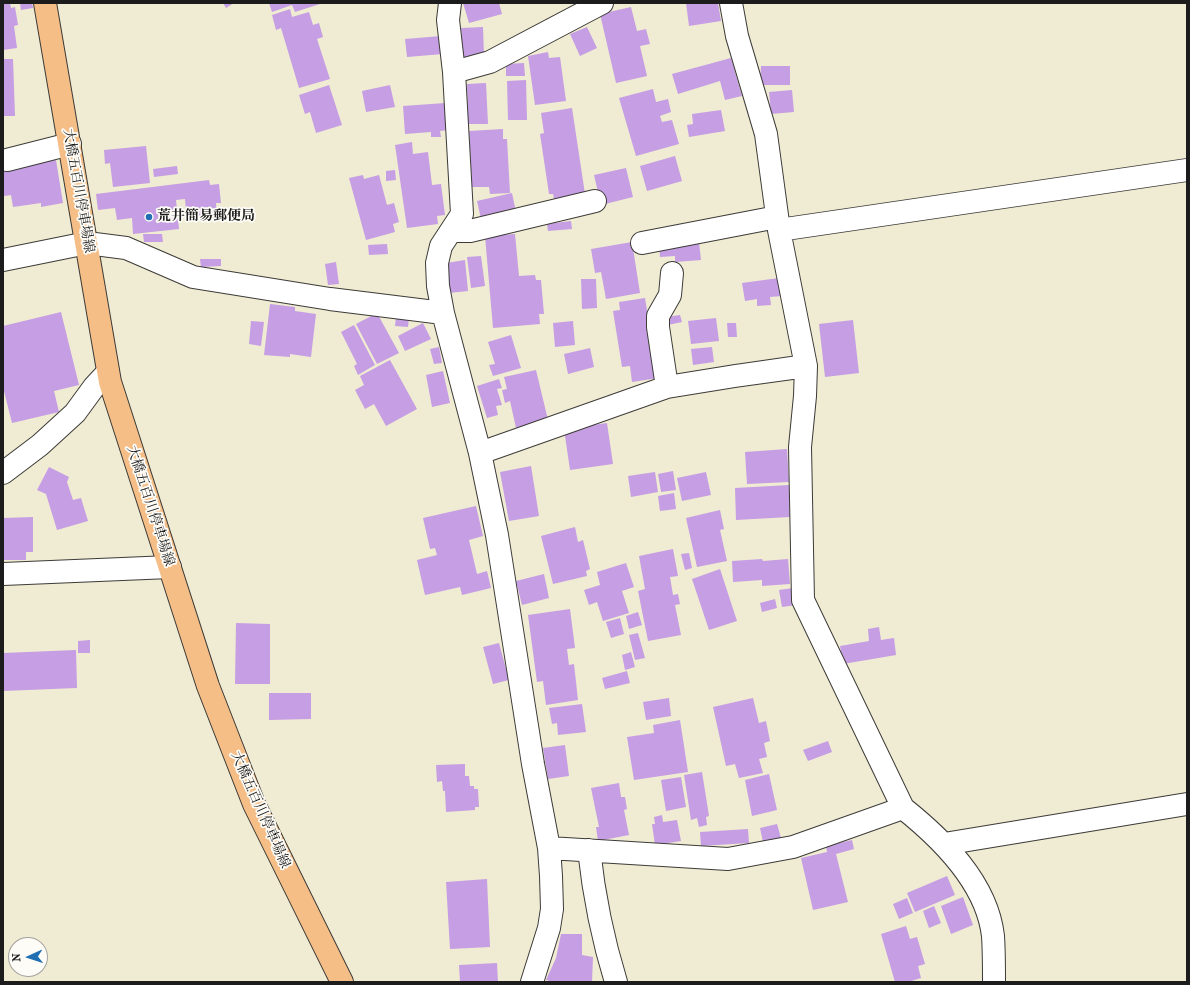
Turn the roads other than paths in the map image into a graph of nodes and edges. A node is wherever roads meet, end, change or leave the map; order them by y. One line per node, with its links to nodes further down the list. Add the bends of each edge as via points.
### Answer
1 (45, 3): 6 (main road, 大橋五百川停車場線)
2 (450, 3): 5 (street, via 448,20)
3 (731, 3): 10 (street, via 737,36 766,134)
4 (591, 6): 5 (street, via 490,62)
5 (454, 72): 11 (street, via 462,214)
6 (70, 144): 7 (street); 12 (main road, 大橋五百川停車場線)
7 (8, 160)
8 (1187, 170): 10 (street)
9 (595, 201): 11 (street, via 470,231)
10 (778, 223): 13 (street); 17 (street)
11 (451, 231): 16 (street, via 441,246 437,263)
12 (87, 243): 14 (street); 16 (street, via 126,248 193,277 330,299); 18 (main road, 大橋五百川停車場線)
13 (642, 243)
14 (3, 260)
15 (672, 273): 19 (street, via 670,295 658,316)
16 (442, 313): 20 (street)
17 (806, 366): 19 (street); 25 (street, via 800,447 803,600)
18 (108, 372): 21 (street, via 75,413 40,445); 22 (main road, 大橋五百川停車場線)
19 (667, 387): 20 (street)
20 (480, 453): 27 (street, via 497,535 536,784)
21 (3, 473)
22 (170, 567): 23 (street); 29 (main road, 大橋五百川停車場線, via 208,686 254,804)
23 (3, 574)
24 (1187, 804): 26 (street)
25 (903, 808): 26 (street); 28 (street, via 793,847 728,859)
26 (944, 844): 32 (street, via 978,890 986,911 993,935)
27 (549, 848): 28 (street); 30 (street, via 552,909 549,928)
28 (589, 850): 31 (street, via 598,915)
29 (342, 982)
30 (532, 982)
31 (616, 982)
32 (994, 982)

